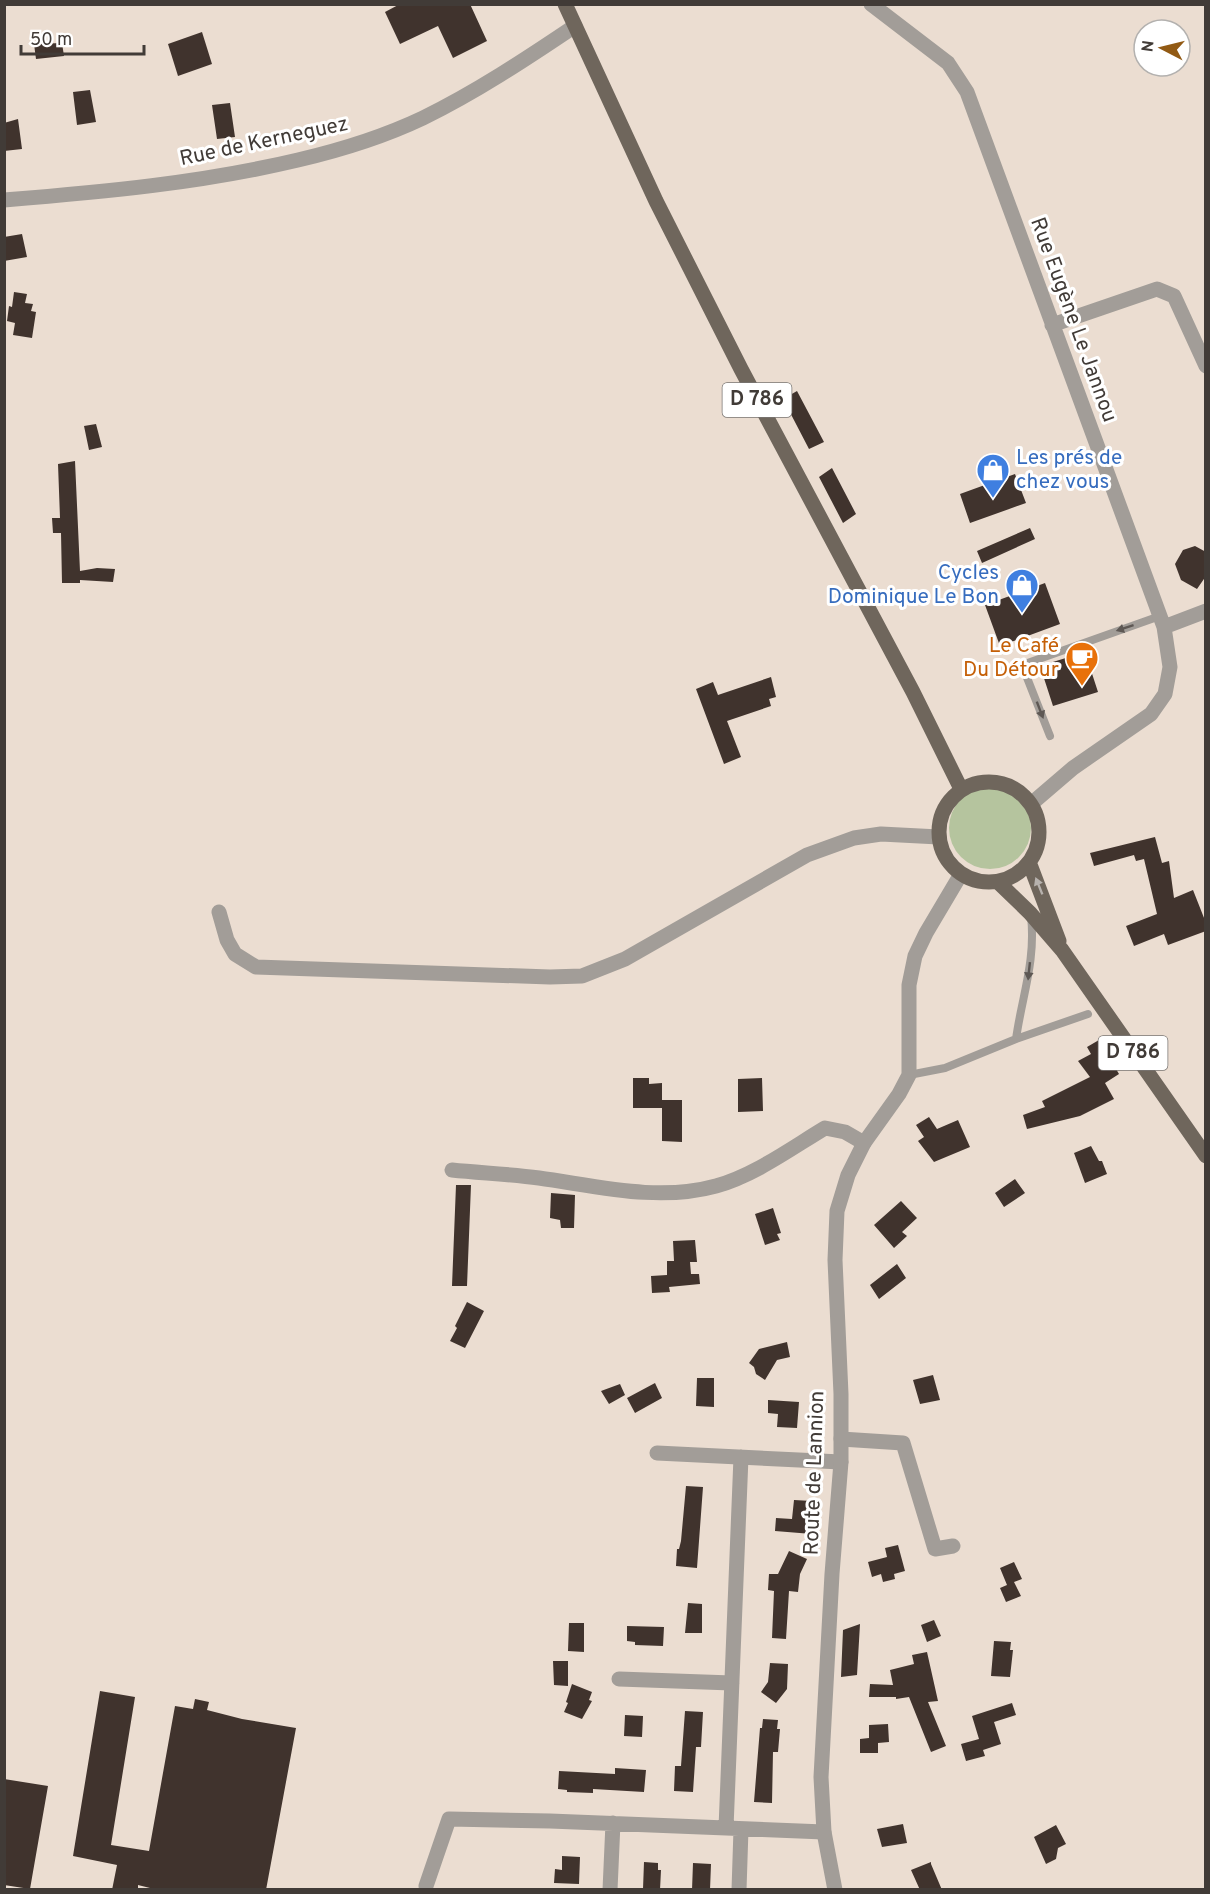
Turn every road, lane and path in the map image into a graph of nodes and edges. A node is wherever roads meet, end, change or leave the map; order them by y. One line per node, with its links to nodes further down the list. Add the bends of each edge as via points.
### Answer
1 (565, 4): 3 (main road, D 786)
2 (871, 4): 5 (street, Rue Eugène Le Jannou, via 948,63 967,92)
3 (575, 26): 4 (street, Rue de Kerneguez, via 423,118 347,148 166,185); 10 (main road, D 786, via 735,359)
4 (4, 200)
5 (1053, 325): 6 (street, via 1157,289 1174,296); 8 (street, Rue Eugène Le Jannou)
6 (1206, 366)
7 (1206, 611): 8 (street)
8 (1162, 622): 9 (lane, one-way to 9, via 1022,665); 11 (street, Rue Eugène Le Jannou, via 1170,667 1165,694 1151,714 1073,768)
9 (1050, 736)
10 (962, 789): 11 (main road, via 980,782 999,782 1017,790); 12 (main road, via 948,802 940,819)
11 (1031, 804): 13 (main road, via 1038,818 1039,834)
12 (939, 837): 14 (main road, via 946,858); 16 (street, via 882,834 854,838 807,855 625,959 582,976 256,967 235,954)
13 (1029, 862): 15 (main road, via 1015,875); 18 (main road, D 786, one-way to 13)
14 (961, 874): 15 (main road, via 978,881); 21 (street, Route de Lannion, via 915,956 909,985)
15 (998, 882): 17 (main road, D 786)
16 (219, 912)
17 (1030, 913): 18 (main road, D 786); 20 (lane, one-way to 20, via 1031,960)
18 (1062, 950): 23 (main road, D 786)
19 (1088, 1014): 20 (lane)
20 (1016, 1039): 21 (lane, via 945,1068)
21 (909, 1075): 22 (street, Route de Lannion)
22 (864, 1143): 24 (street, via 845,1132 825,1128 745,1175 715,1186 671,1194); 25 (street, Route de Lannion, via 848,1174 837,1211)
23 (1206, 1156)
24 (452, 1170)
25 (841, 1439): 28 (street, Route de Lannion); 29 (street, via 903,1443 935,1549)
26 (657, 1453): 27 (street)
27 (741, 1457): 28 (street); 31 (street)
28 (841, 1462): 34 (street, Route de Lannion, via 821,1777)
29 (953, 1546)
30 (619, 1679): 31 (street)
31 (732, 1683): 33 (street)
32 (613, 1823): 33 (street); 35 (street, via 449,1819); 36 (street)
33 (733, 1828): 34 (street); 37 (street)
34 (824, 1832): 38 (street, Route de Lannion)
35 (426, 1886)
36 (610, 1890)
37 (739, 1890)
38 (835, 1890)

